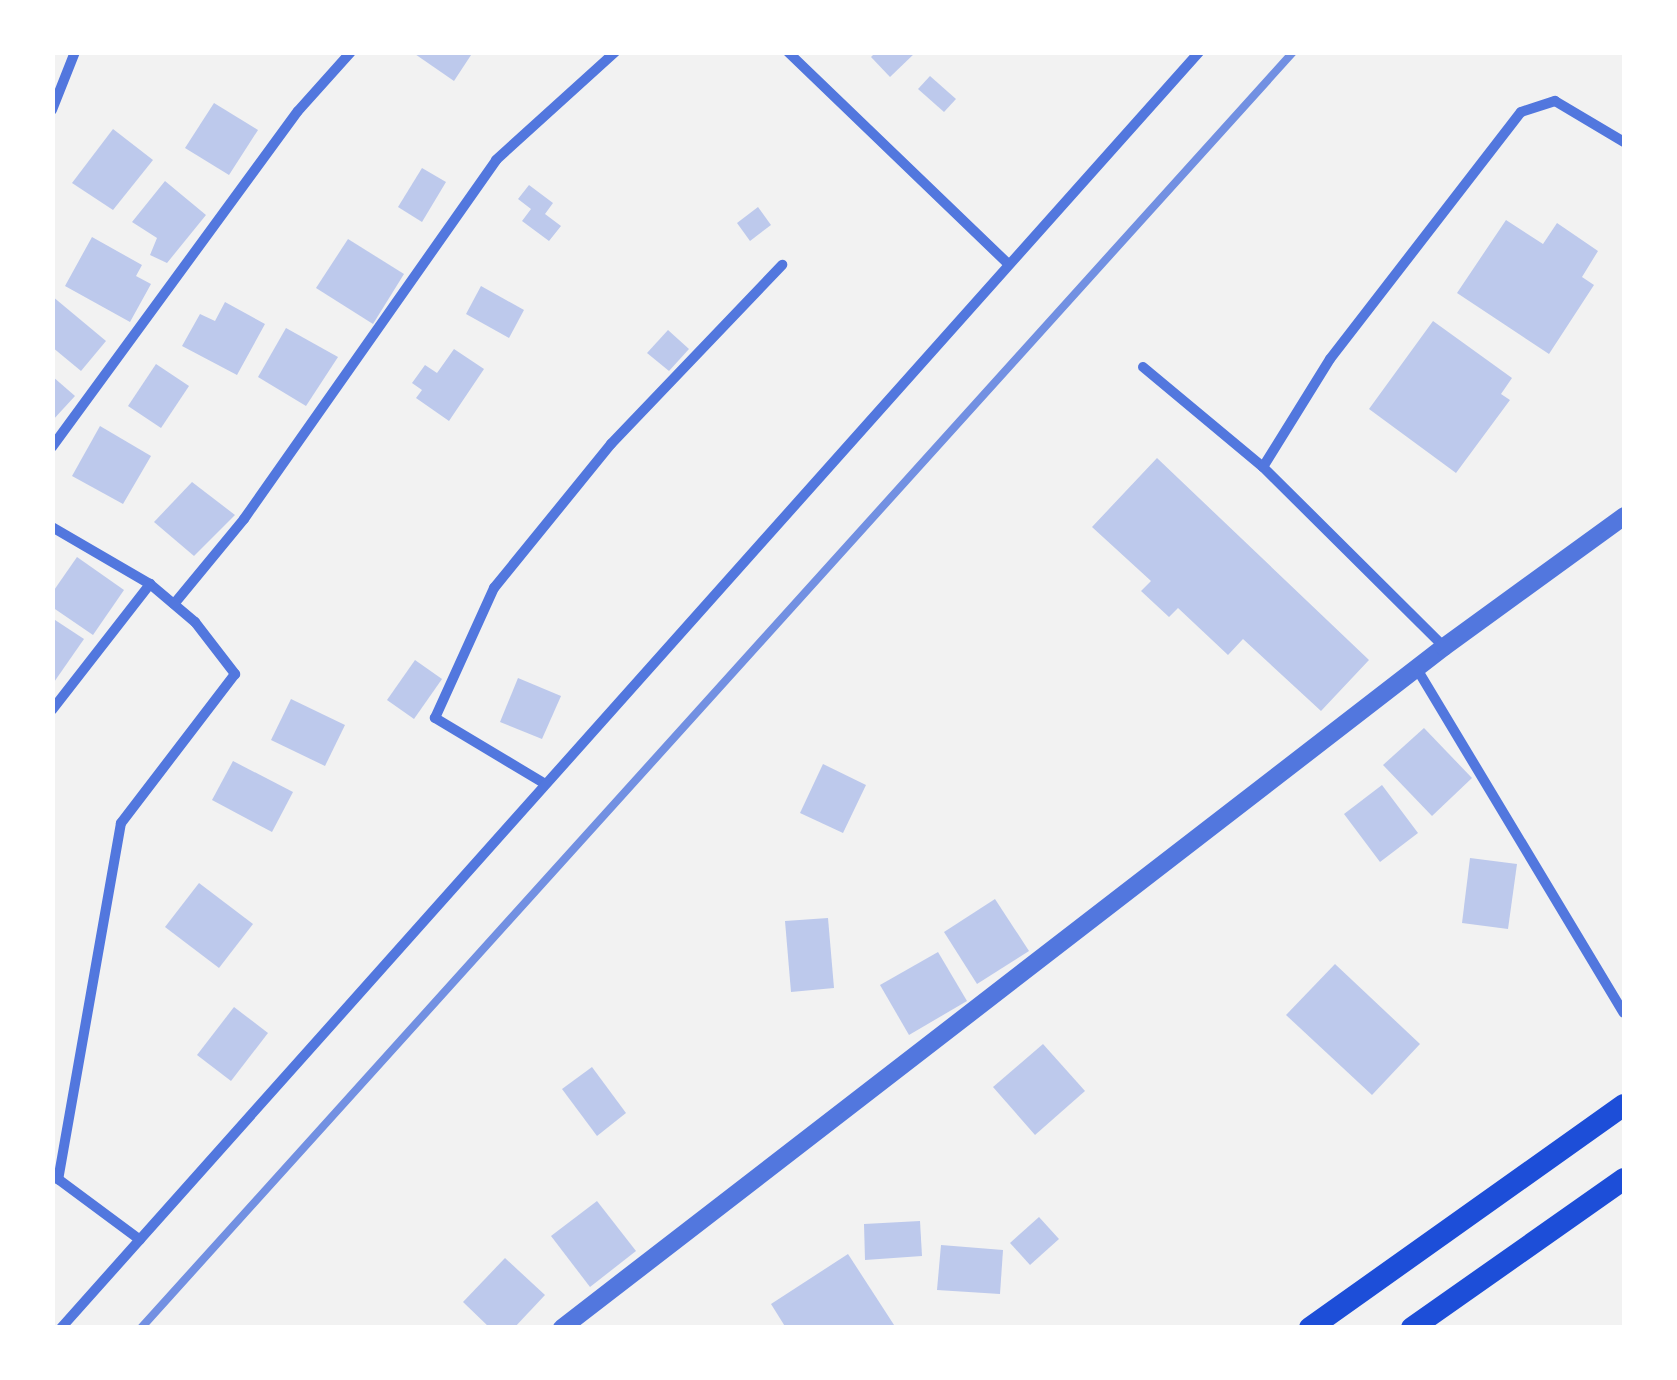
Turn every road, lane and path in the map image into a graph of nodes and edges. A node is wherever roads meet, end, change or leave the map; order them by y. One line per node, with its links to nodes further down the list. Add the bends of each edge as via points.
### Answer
1 (76, 52): 6 (street)
2 (350, 52): 11 (street, via 298,111)
3 (615, 52): 16 (street, via 496,160 244,520)
4 (788, 52): 8 (street)
5 (1198, 52): 8 (street)
6 (52, 110)
7 (1624, 142): 12 (street, via 1555,101 1521,112 1330,359)
8 (1008, 264): 20 (street)
9 (782, 266): 20 (street, via 611,444 494,588 435,718)
10 (1143, 367): 12 (street)
11 (52, 448)
12 (1263, 466): 17 (street)
13 (1624, 516): 17 (street)
14 (52, 527): 15 (street)
15 (150, 584): 16 (street); 19 (street)
16 (174, 604): 24 (street, via 234,674 121,823 58,1178)
17 (1444, 647): 18 (street)
18 (1416, 669): 21 (street); 26 (street)
19 (52, 710)
20 (542, 782): 24 (street)
21 (1624, 1013)
22 (1624, 1105): 27 (highway)
23 (1624, 1179): 28 (highway)
24 (140, 1240): 25 (street)
25 (61, 1328)
26 (562, 1328)
27 (1310, 1328)
28 (1412, 1328)

